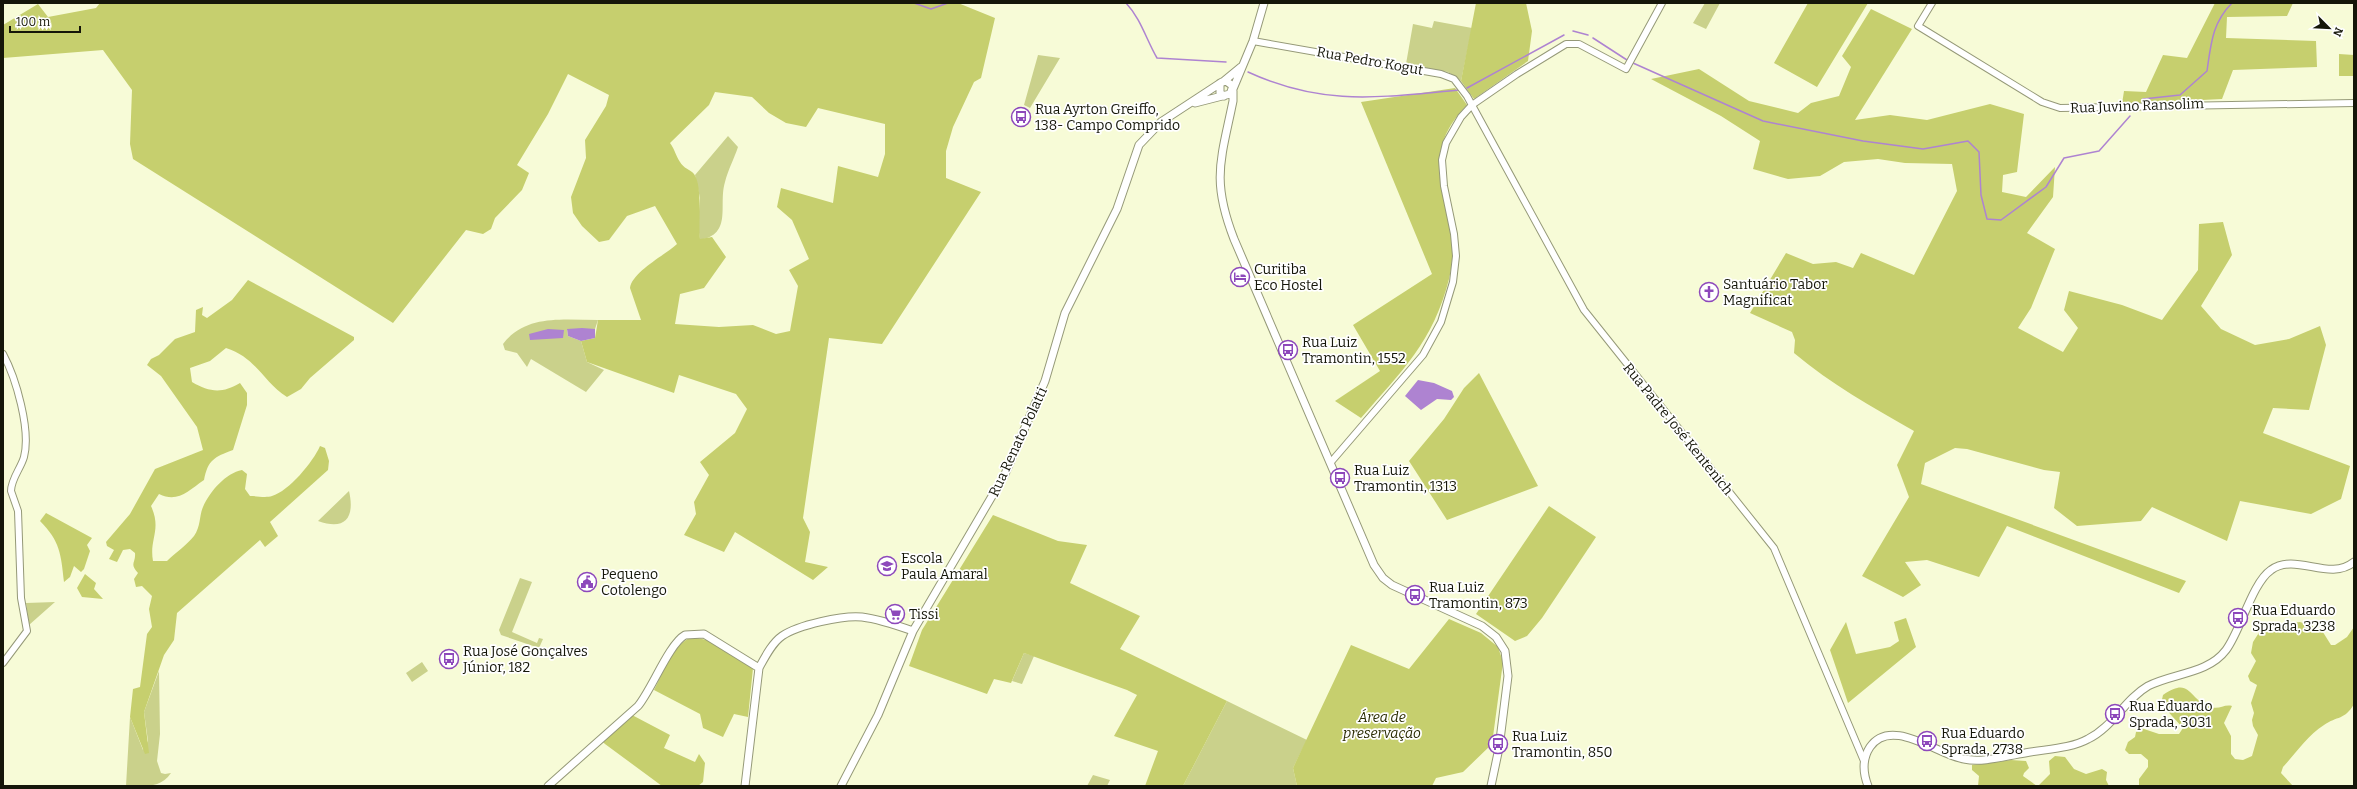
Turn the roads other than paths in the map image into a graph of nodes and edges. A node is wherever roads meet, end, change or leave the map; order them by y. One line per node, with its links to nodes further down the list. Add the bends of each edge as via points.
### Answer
1 (1264, 3): 4 (main road)
2 (1662, 3): 11 (street, via 1626,68 1579,44 1570,43 1549,53)
3 (1932, 3): 9 (street, Rua Juvino Ransolim, via 1918,26 2042,102 2060,108)
4 (1253, 41): 5 (main road); 11 (street, Rua Pedro Kogut, via 1447,76 1458,82)
5 (1242, 66): 6 (main road, Rua Renato Polatti); 7 (main road)
6 (1223, 81): 7 (main road, via 1231,82); 8 (main road, via 1218,88); 10 (main road, Rua Renato Polatti)
7 (1233, 90): 8 (main road); 12 (main road)
8 (1225, 96): 10 (main road, Rua Renato Polatti); 12 (main road)
9 (2354, 103)
10 (1190, 104): 16 (main road, Rua Renato Polatti, via 1155,127 1135,152 1117,208 1065,313 1045,381 1005,474)
11 (1472, 105): 14 (street, via 1453,129 1442,160 1443,182 1456,256 1453,282 1441,322 1423,355); 19 (street, Rua Padre José Kentenich, via 1584,310 1774,548)
12 (1231, 112): 14 (main road, via 1219,172 1223,208 1234,239)
13 (3, 354): 17 (street, via 15,382 25,435 24,456 11,491 18,511 21,598 27,631)
14 (1331, 462): 23 (main road, via 1364,545 1383,578 1397,588 1482,626 1496,637 1505,651 1508,676)
15 (2354, 562): 19 (main road, via 2339,569 2290,564 2271,569 2260,582 2236,633 2222,655 2204,667 2142,690 2106,726 2083,742 1972,760 1955,757 1912,739 1891,736 1875,741)
16 (913, 631): 18 (main road, via 860,616 829,620 782,636 772,646); 22 (main road, Rua Renato Polatti, via 878,715)
17 (3, 663)
18 (759, 668): 20 (main road, via 704,634 690,633 681,637 641,702); 21 (main road)
19 (1864, 761): 24 (main road)
20 (548, 786)
21 (745, 786)
22 (841, 786)
23 (1492, 786)
24 (1868, 786)

